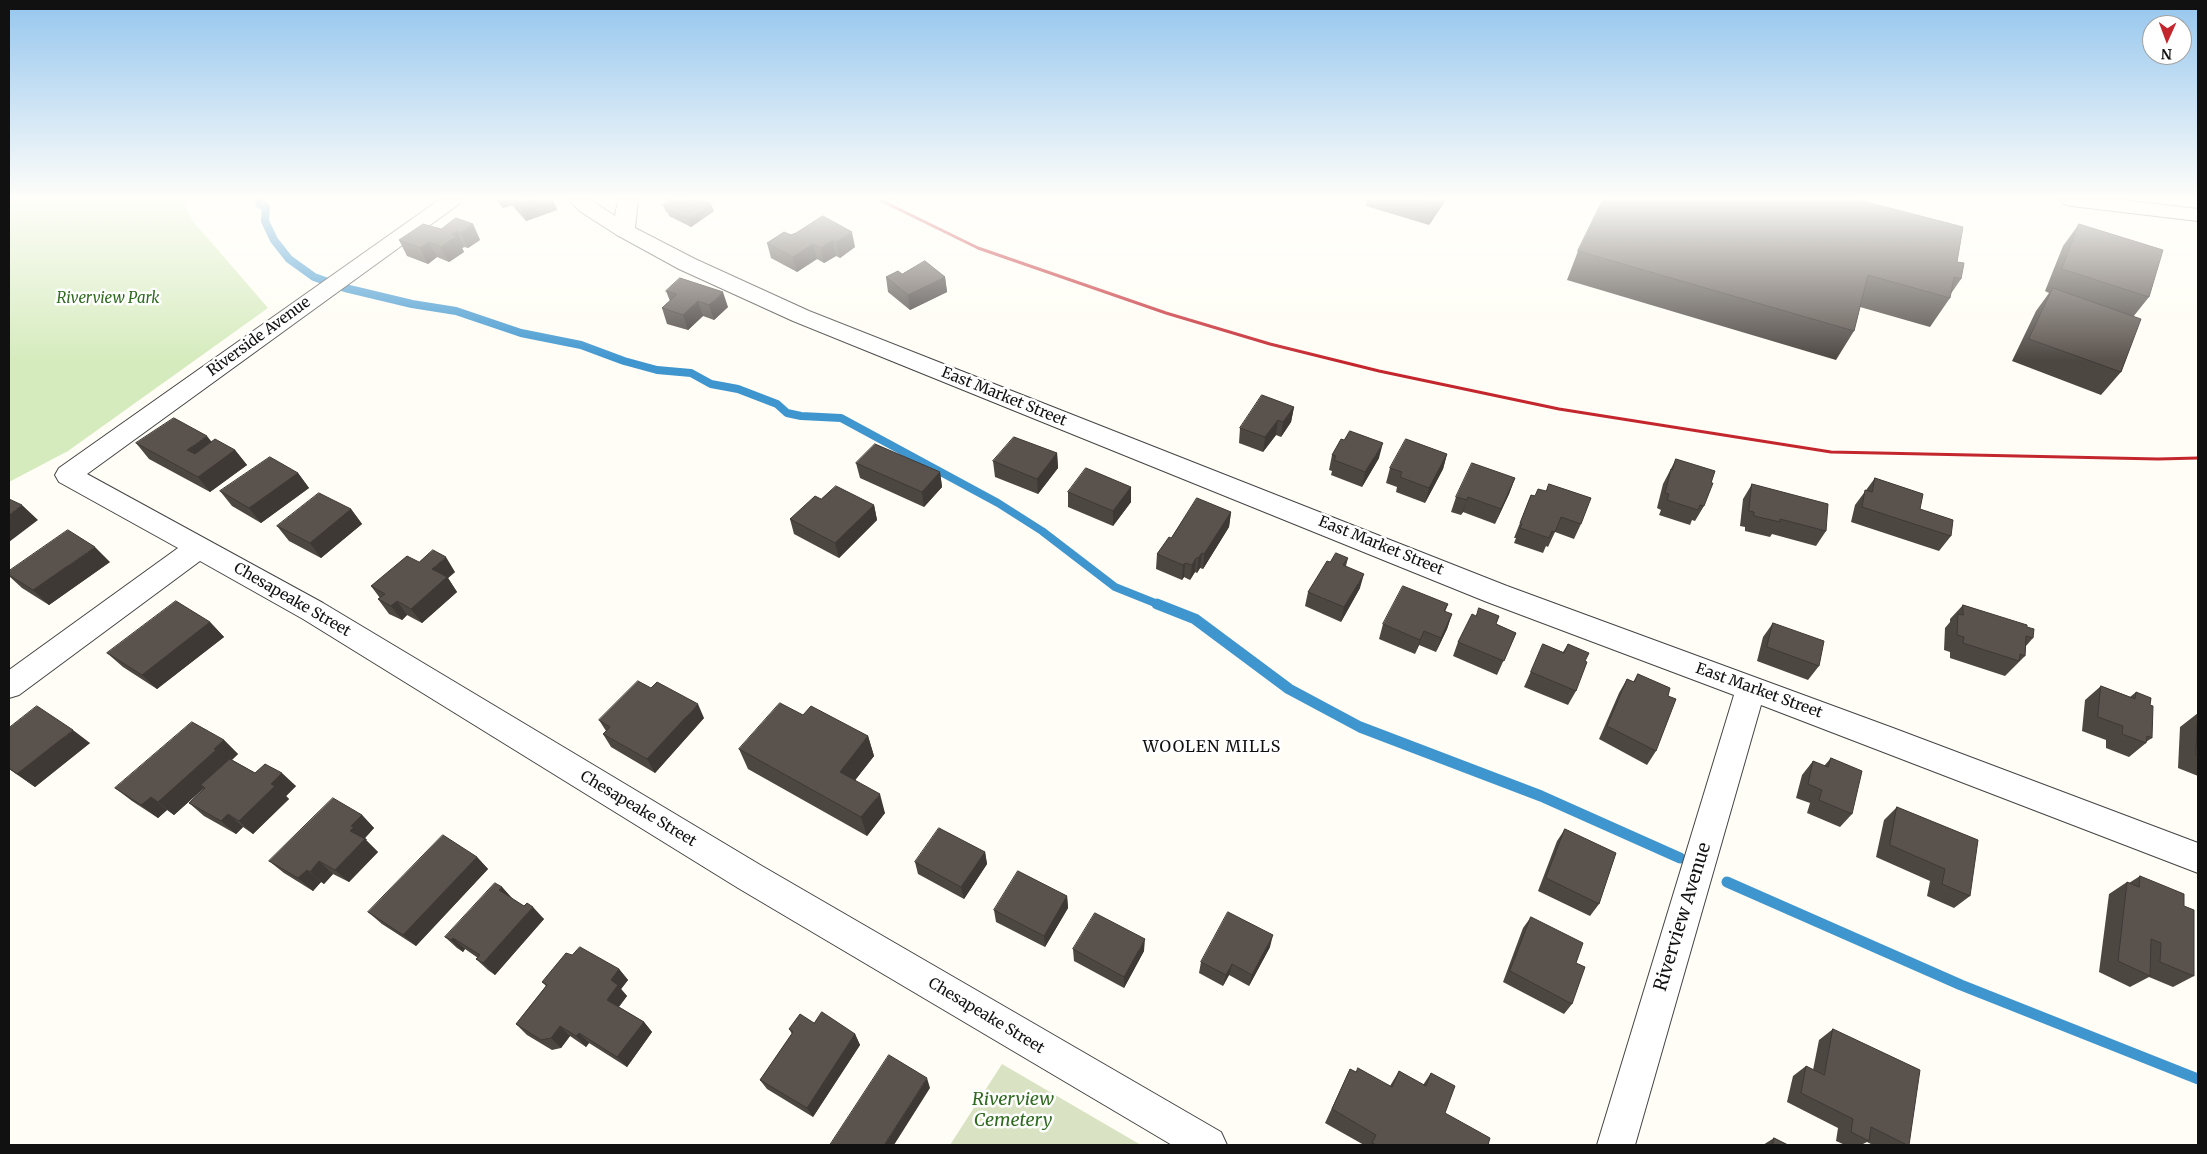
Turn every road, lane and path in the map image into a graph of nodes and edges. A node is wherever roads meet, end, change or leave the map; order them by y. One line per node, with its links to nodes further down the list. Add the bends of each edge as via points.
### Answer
1 (375, 254): 3 (street, Riverside Avenue)
2 (669, 254): 6 (street, East Market Street, via 801,316 1497,594)
3 (68, 475): 4 (street, Chesapeake Street)
4 (198, 547): 5 (street); 8 (street, Chesapeake Street, via 313,611 767,887)
5 (9, 686)
6 (1751, 688): 7 (street, East Market Street); 9 (street, Riverview Avenue)
7 (2198, 858)
8 (1208, 1145)
9 (1616, 1145)

